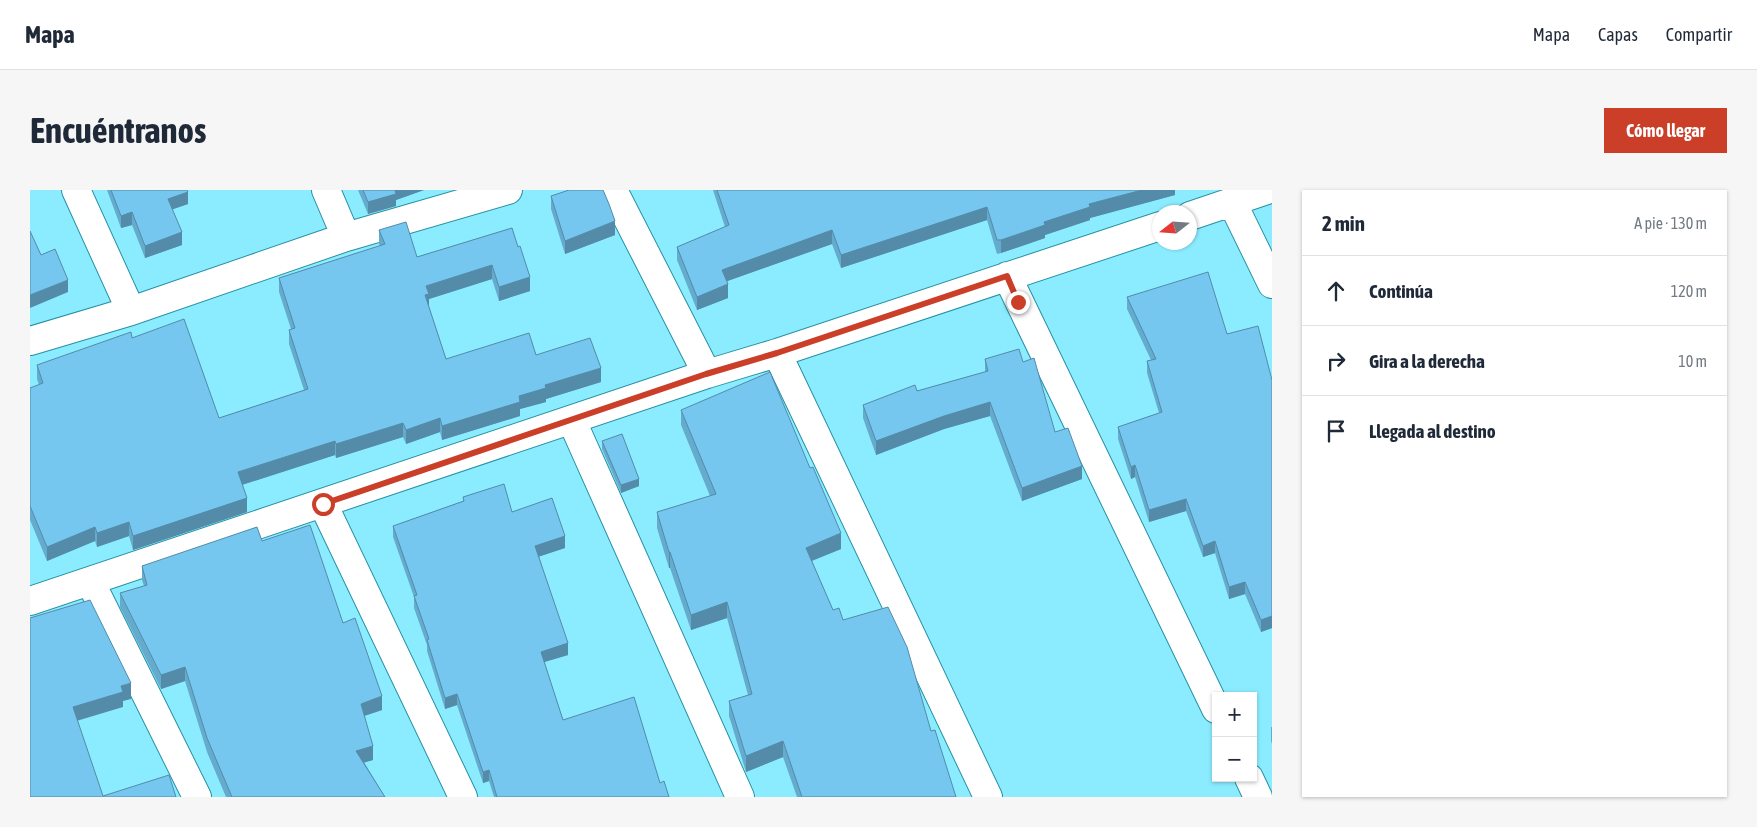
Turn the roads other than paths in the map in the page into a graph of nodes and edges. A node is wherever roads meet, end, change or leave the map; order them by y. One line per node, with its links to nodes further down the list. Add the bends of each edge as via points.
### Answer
1 (76, 190): 12 (street)
2 (326, 190): 9 (street)
3 (508, 190): 9 (street)
4 (613, 190): 15 (street)
5 (1267, 190): 6 (street)
6 (1232, 202): 7 (street); 11 (street)
7 (1197, 214)
8 (1152, 229): 10 (street)
9 (346, 237): 12 (street)
10 (1007, 276): 14 (street); 20 (street)
11 (1272, 284)
12 (131, 311): 13 (street)
13 (30, 341)
14 (777, 353): 15 (street); 25 (street)
15 (706, 374): 16 (street)
16 (572, 420): 17 (street); 24 (street)
17 (323, 504): 18 (street); 23 (street)
18 (90, 581): 19 (street); 22 (street)
19 (30, 601)
20 (1212, 701)
21 (1251, 782): 26 (street)
22 (197, 797)
23 (463, 797)
24 (740, 797)
25 (988, 797)
26 (1258, 797)

